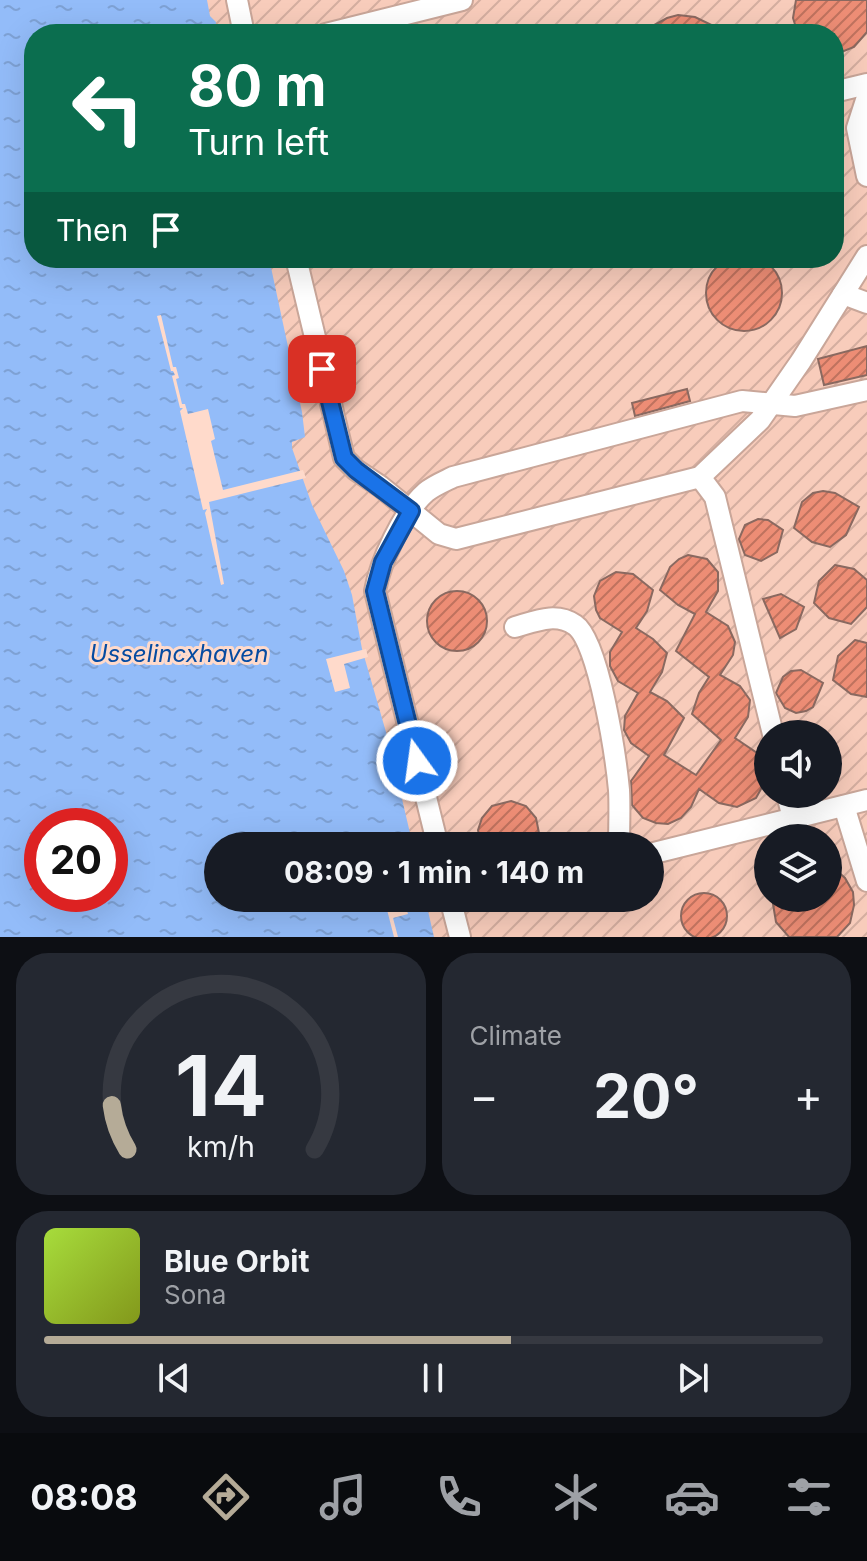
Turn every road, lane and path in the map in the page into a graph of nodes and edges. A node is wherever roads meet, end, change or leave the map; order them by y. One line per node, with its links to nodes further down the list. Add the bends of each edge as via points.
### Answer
1 (237, 0): 3 (lane)
2 (462, 0): 4 (lane)
3 (242, 24)
4 (366, 24)
5 (867, 84): 6 (lane)
6 (844, 90)
7 (867, 97): 8 (lane, via 857,128)
8 (867, 176)
9 (867, 256): 11 (lane)
10 (298, 268): 16 (lane, via 341,452 356,470)
11 (843, 294): 12 (lane); 14 (lane)
12 (867, 303)
13 (867, 390): 14 (lane, via 795,406)
14 (771, 404): 15 (lane); 16 (lane, via 742,401 453,477 426,492)
15 (700, 477): 16 (lane, via 456,539 439,534); 18 (lane, via 715,497)
16 (411, 511): 23 (lane, via 383,562 375,591)
17 (515, 627): 24 (lane, via 553,617 579,628 588,640 606,710 619,792)
18 (770, 720)
19 (867, 800): 21 (lane)
20 (790, 808): 22 (lane)
21 (848, 818): 22 (lane); 26 (lane)
22 (793, 819): 25 (lane)
23 (435, 832)
24 (619, 832)
25 (664, 851)
26 (867, 881)
27 (459, 912): 28 (lane)
28 (460, 937)

